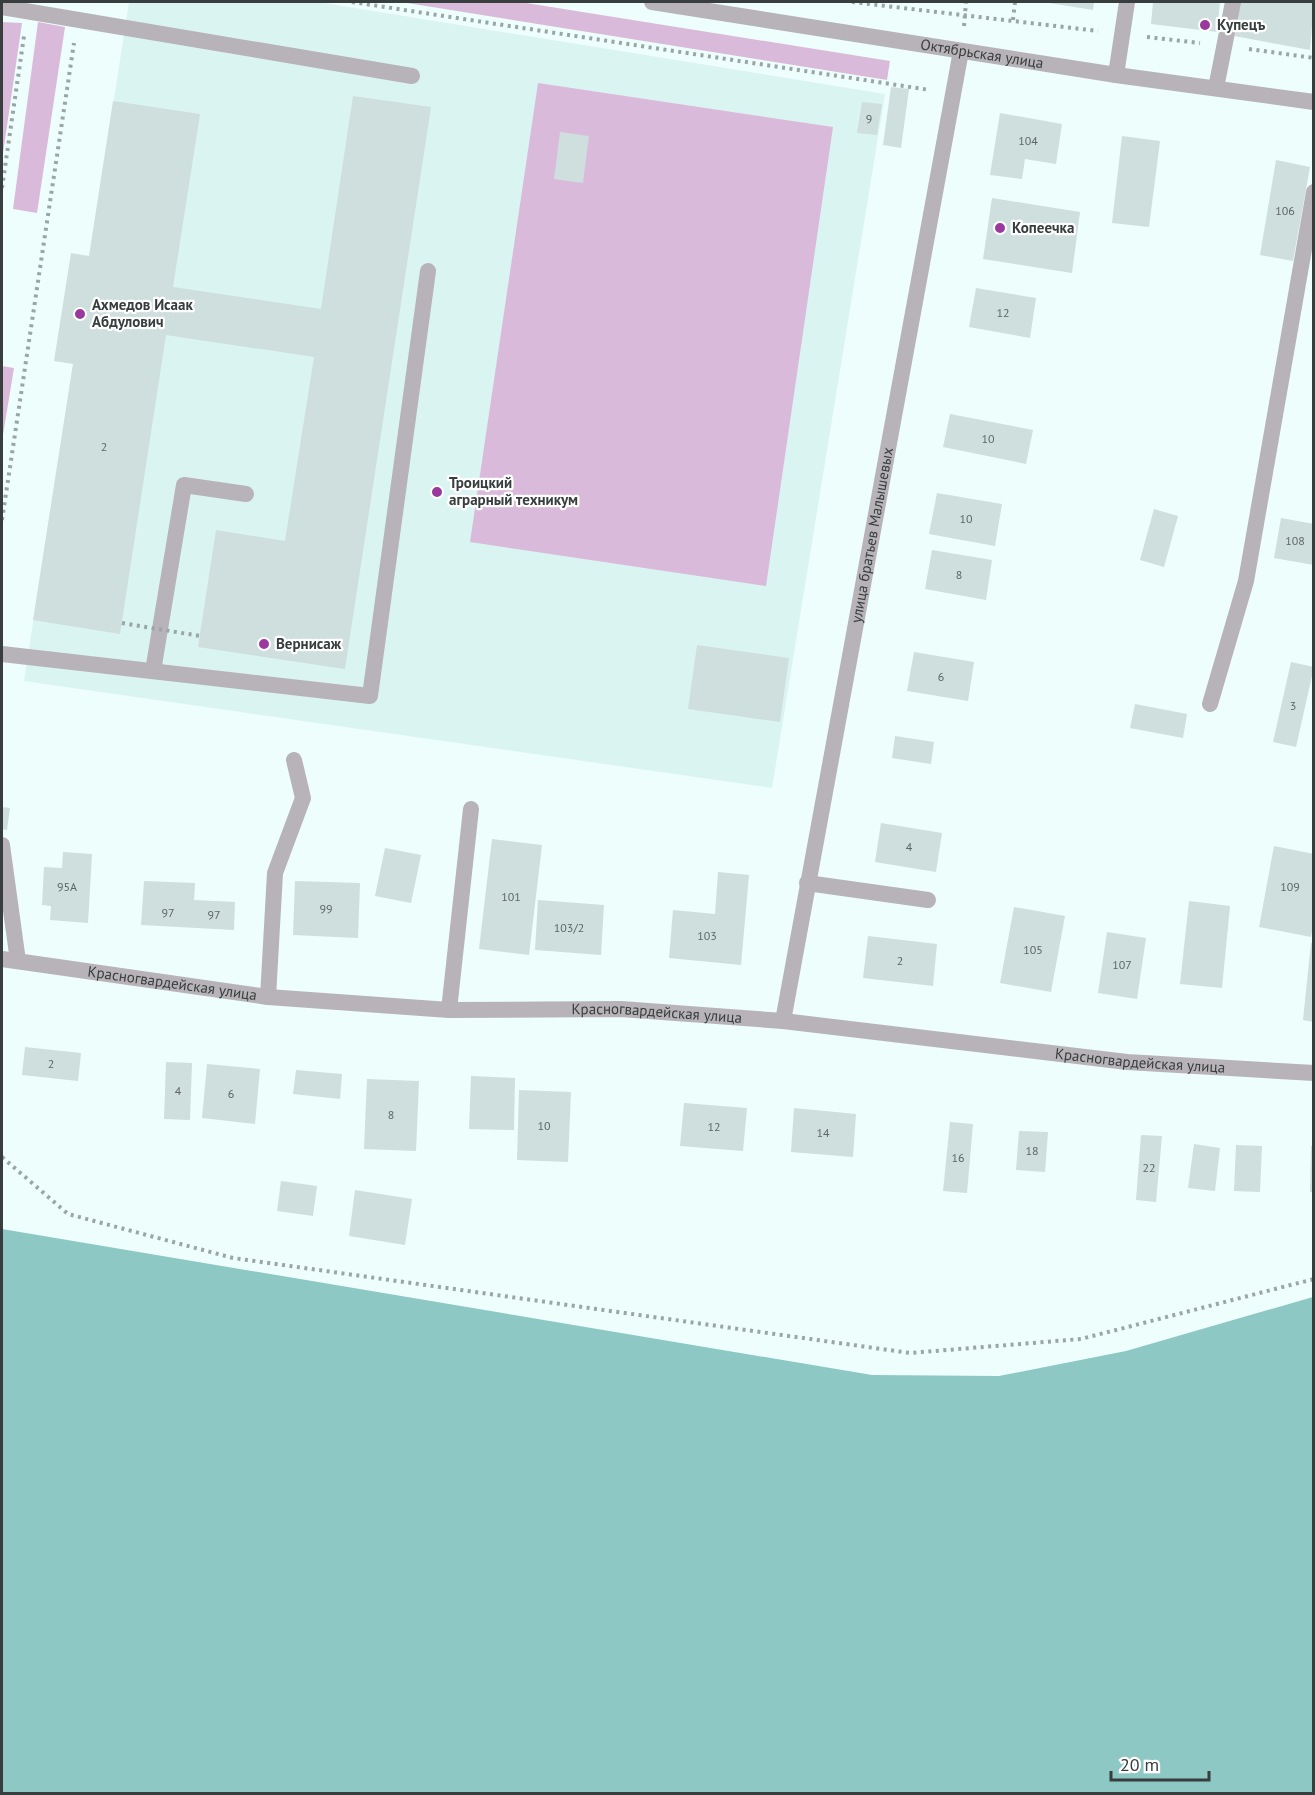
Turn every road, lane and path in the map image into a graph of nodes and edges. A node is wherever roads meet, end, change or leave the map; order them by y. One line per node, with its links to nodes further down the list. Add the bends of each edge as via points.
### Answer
1 (352, 2): 18 (path)
2 (652, 2): 13 (street, Октябрьская улица)
3 (852, 2): 9 (path)
4 (1015, 2): 9 (path)
5 (1126, 2): 11 (street)
6 (1233, 2): 12 (street)
7 (2, 7): 8 (street)
8 (27, 12): 10 (street); 20 (path)
9 (1013, 20): 11 (path)
10 (78, 21): 16 (street); 24 (path)
11 (1122, 35): 12 (path); 15 (street)
12 (1224, 45): 14 (path); 17 (street)
13 (961, 51): 15 (street, Октябрьская улица); 18 (street, улица братьев Малышевых)
14 (1314, 58)
15 (1116, 75): 17 (street, Октябрьская улица)
16 (412, 76)
17 (1216, 88): 19 (street, Октябрьская улица)
18 (953, 94): 33 (street, улица братьев Малышевых)
19 (1314, 102)
20 (2, 188)
21 (1314, 192): 29 (street, via 1246,581)
22 (428, 271): 28 (street, via 370,696)
23 (246, 494): 28 (street, via 184,485)
24 (2, 520)
25 (122, 624): 26 (path, bridge)
26 (200, 636)
27 (2, 654): 28 (street)
28 (153, 670)
29 (1210, 704)
30 (294, 760): 36 (street, via 303,798 274,873)
31 (471, 809): 37 (street)
32 (2, 846): 35 (street)
33 (807, 883): 34 (street); 38 (street, улица братьев Малышевых)
34 (928, 900)
35 (10, 960): 36 (street, Красногвардейская улица)
36 (268, 997): 37 (street, Красногвардейская улица)
37 (449, 1010): 38 (street, Красногвардейская улица, via 621,1009)
38 (783, 1022): 39 (street, Красногвардейская улица, via 1127,1062)
39 (1314, 1073)
40 (2, 1158): 41 (path, via 68,1214 233,1258 910,1353 1081,1339)
41 (1314, 1279)

